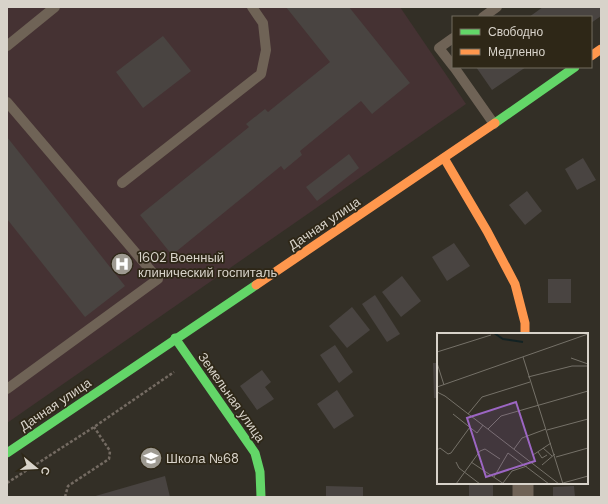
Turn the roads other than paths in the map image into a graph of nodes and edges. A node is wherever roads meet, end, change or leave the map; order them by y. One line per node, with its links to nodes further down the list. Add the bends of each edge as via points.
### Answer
1 (55, 7): 6 (lane)
2 (252, 7): 15 (lane, via 263,23 266,50 260,74)
3 (497, 7): 4 (lane)
4 (484, 16)
5 (452, 39): 9 (lane, via 439,48)
6 (7, 46)
7 (601, 49): 8 (main road)
8 (592, 55)
9 (452, 66)
10 (454, 68): 13 (lane)
11 (575, 68): 13 (main road, Дачная улица)
12 (7, 102): 18 (lane, via 158,279)
13 (494, 124): 14 (main road, Дачная улица)
14 (444, 158): 16 (main road, via 515,284); 17 (main road, Дачная улица)
15 (122, 182)
16 (525, 333)
17 (175, 338): 19 (main road, Дачная улица); 21 (main road, Земельная улица, via 255,453 260,472)
18 (7, 389)
19 (7, 453)
20 (523, 484): 22 (street)
21 (261, 497)
22 (523, 497)

